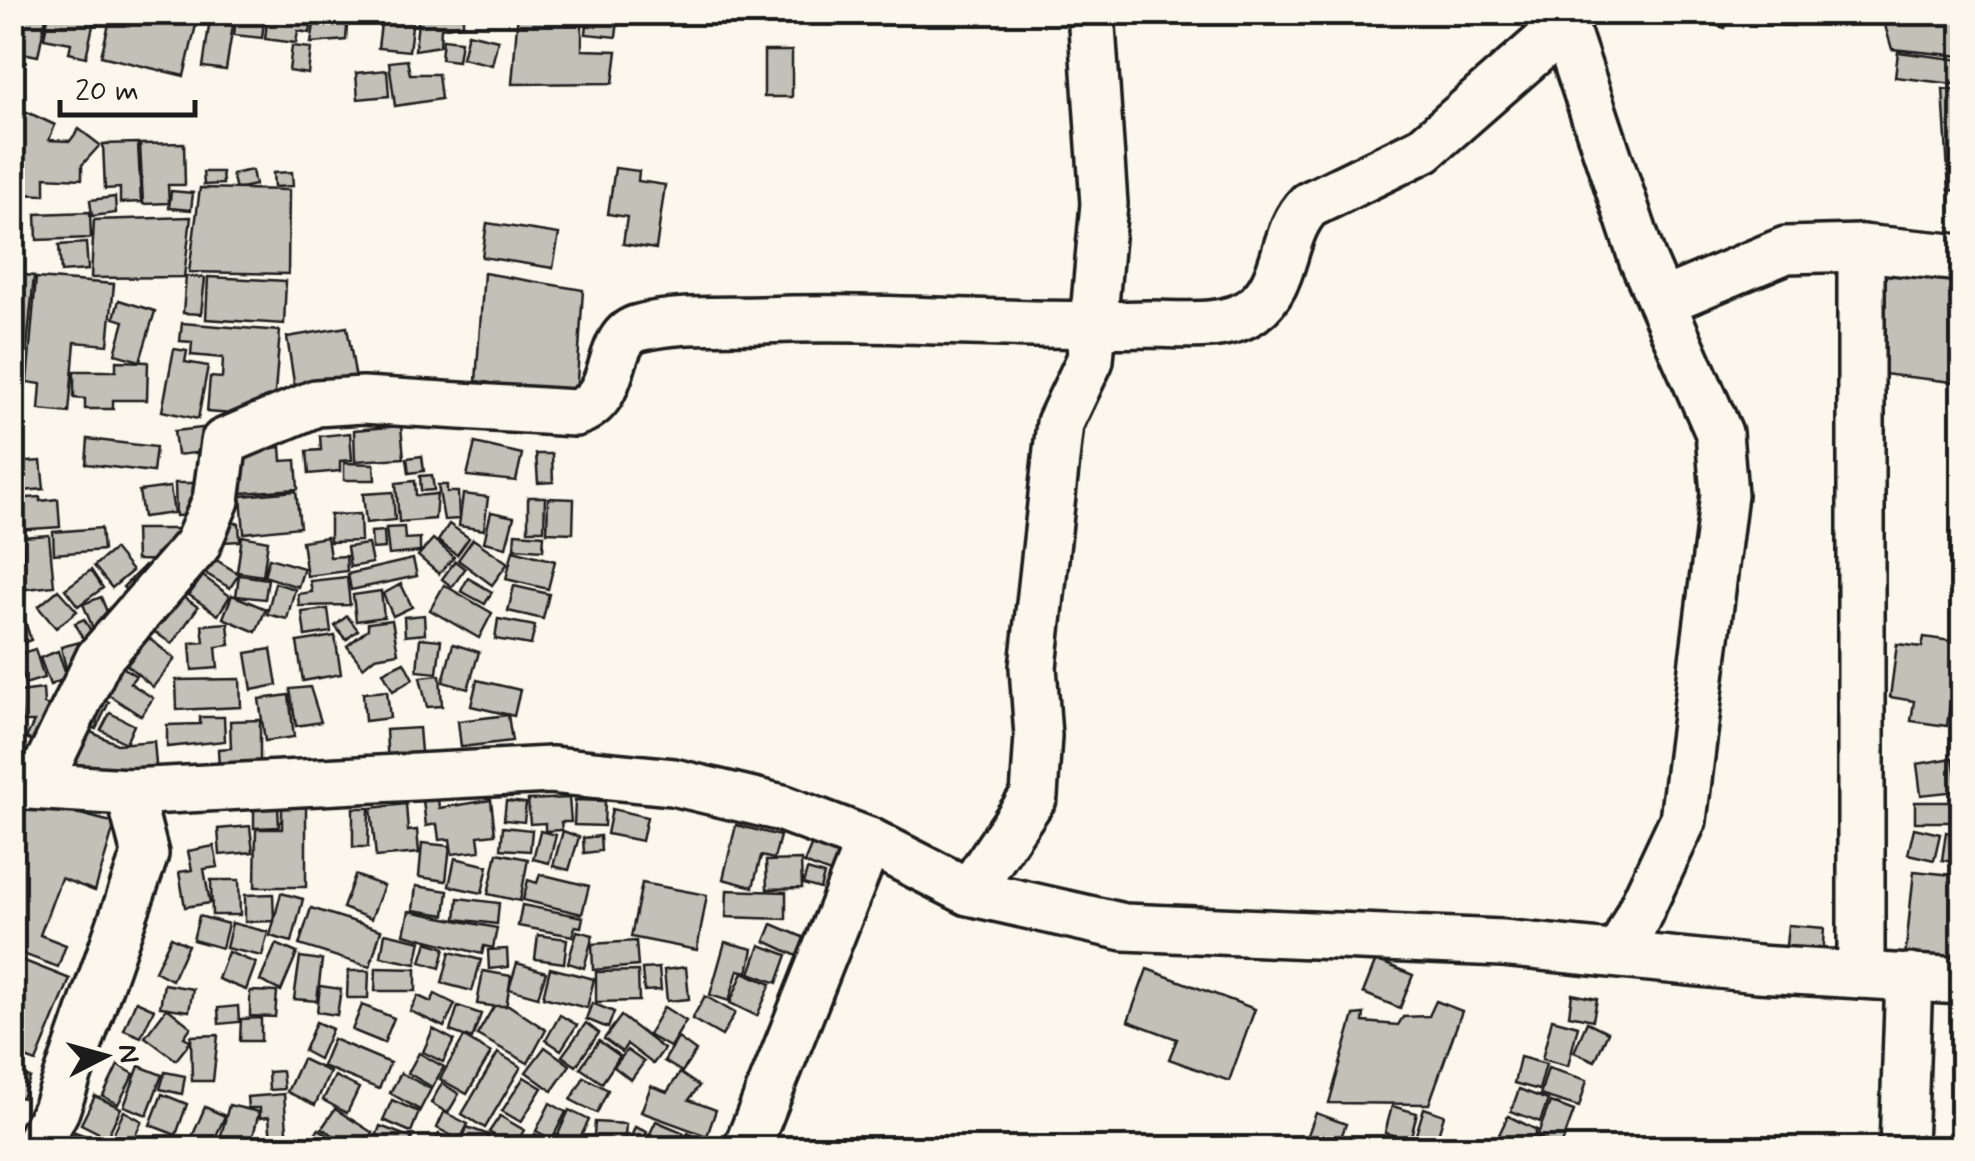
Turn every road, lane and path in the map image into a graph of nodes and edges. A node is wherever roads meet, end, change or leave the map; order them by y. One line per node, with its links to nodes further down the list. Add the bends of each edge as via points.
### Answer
1 (1090, 12): 6 (street, via 1104,204)
2 (1561, 20): 5 (street, via 1642,258); 6 (street, via 1424,149 1309,206 1278,283 1253,310 1229,322)
3 (1861, 248): 4 (street); 5 (street, via 1786,250); 12 (street)
4 (1962, 258)
5 (1664, 301): 11 (street, via 1719,433 1724,494 1684,820)
6 (1094, 326): 7 (street, via 854,316 666,323 633,329 620,344 605,394 575,413 363,400 316,403 281,416 224,442 216,500 197,545 99,658 44,772); 10 (street, via 1090,360 1060,424 1033,667 1034,796)
7 (12, 782): 8 (street)
8 (129, 792): 9 (street, via 551,770 673,782 782,808); 15 (street, via 145,854 56,1110)
9 (868, 842): 10 (street); 16 (street)
10 (970, 892): 11 (street, via 1124,927 1502,942)
11 (1620, 954): 12 (street)
12 (1861, 975): 13 (street)
13 (1909, 977): 14 (street); 17 (street)
14 (1962, 980)
15 (36, 1148)
16 (746, 1148)
17 (1903, 1148)

